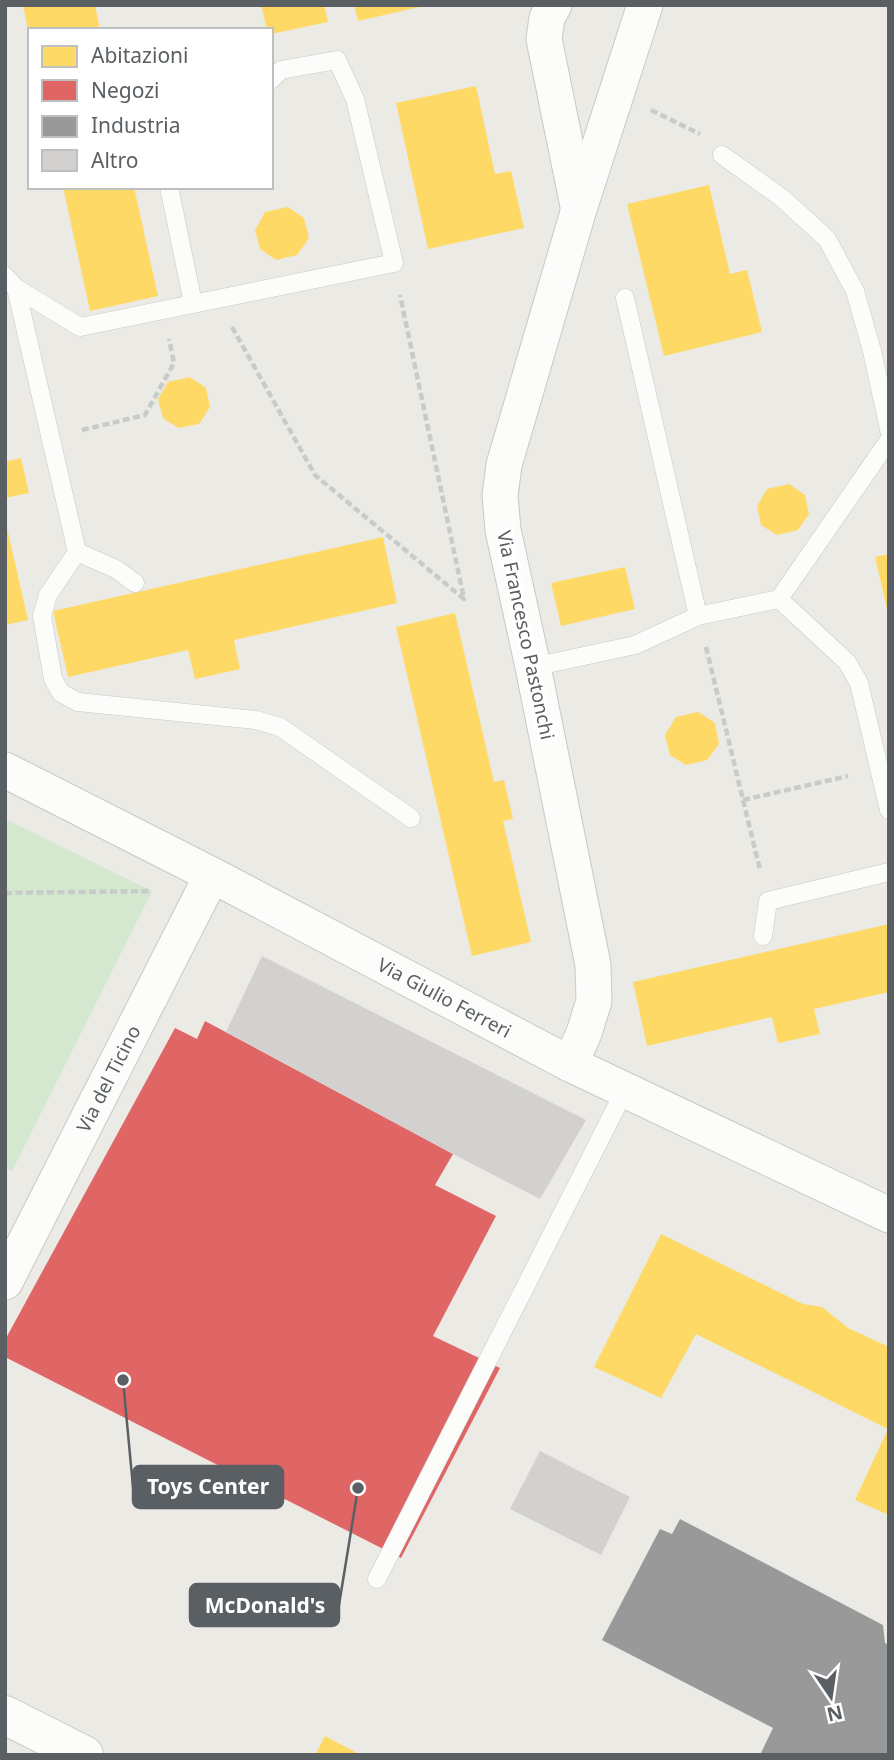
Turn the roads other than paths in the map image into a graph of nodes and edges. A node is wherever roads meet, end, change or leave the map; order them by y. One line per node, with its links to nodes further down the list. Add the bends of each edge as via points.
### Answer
1 (554, 5): 6 (street, Via Francesco Pastonchi, via 544,39)
2 (645, 5): 6 (street, Via Francesco Pastonchi)
3 (273, 78): 9 (lane, via 281,70 337,60 355,99 394,263)
4 (722, 155): 10 (lane, via 782,198 827,239 855,291)
5 (169, 189): 9 (lane)
6 (579, 209): 16 (street, Via Francesco Pastonchi, via 501,482 503,530)
7 (10, 282): 9 (lane, via 80,327); 12 (lane)
8 (625, 298): 15 (lane)
9 (193, 303)
10 (889, 429)
11 (889, 440): 14 (lane)
12 (77, 552): 13 (lane); 19 (lane, via 48,595 42,616 53,679 61,693 78,702 257,720 280,727)
13 (135, 583)
14 (779, 599): 15 (lane); 18 (lane, via 847,662 859,683)
15 (698, 616): 16 (lane, via 635,645)
16 (533, 667): 23 (street, Via Francesco Pastonchi, via 593,965 594,1001)
17 (5, 771): 21 (street, Via Giulio Ferreri)
18 (889, 810)
19 (411, 818)
20 (889, 872): 22 (lane, via 768,901)
21 (212, 875): 23 (street, Via Giulio Ferreri); 26 (street, Via del Ticino)
22 (763, 936)
23 (570, 1064): 24 (street, Via Giulio Ferreri)
24 (625, 1090): 25 (street, Via Giulio Ferreri); 27 (lane)
25 (889, 1215)
26 (5, 1282)
27 (377, 1578)
28 (5, 1715): 29 (street)
29 (84, 1755)

